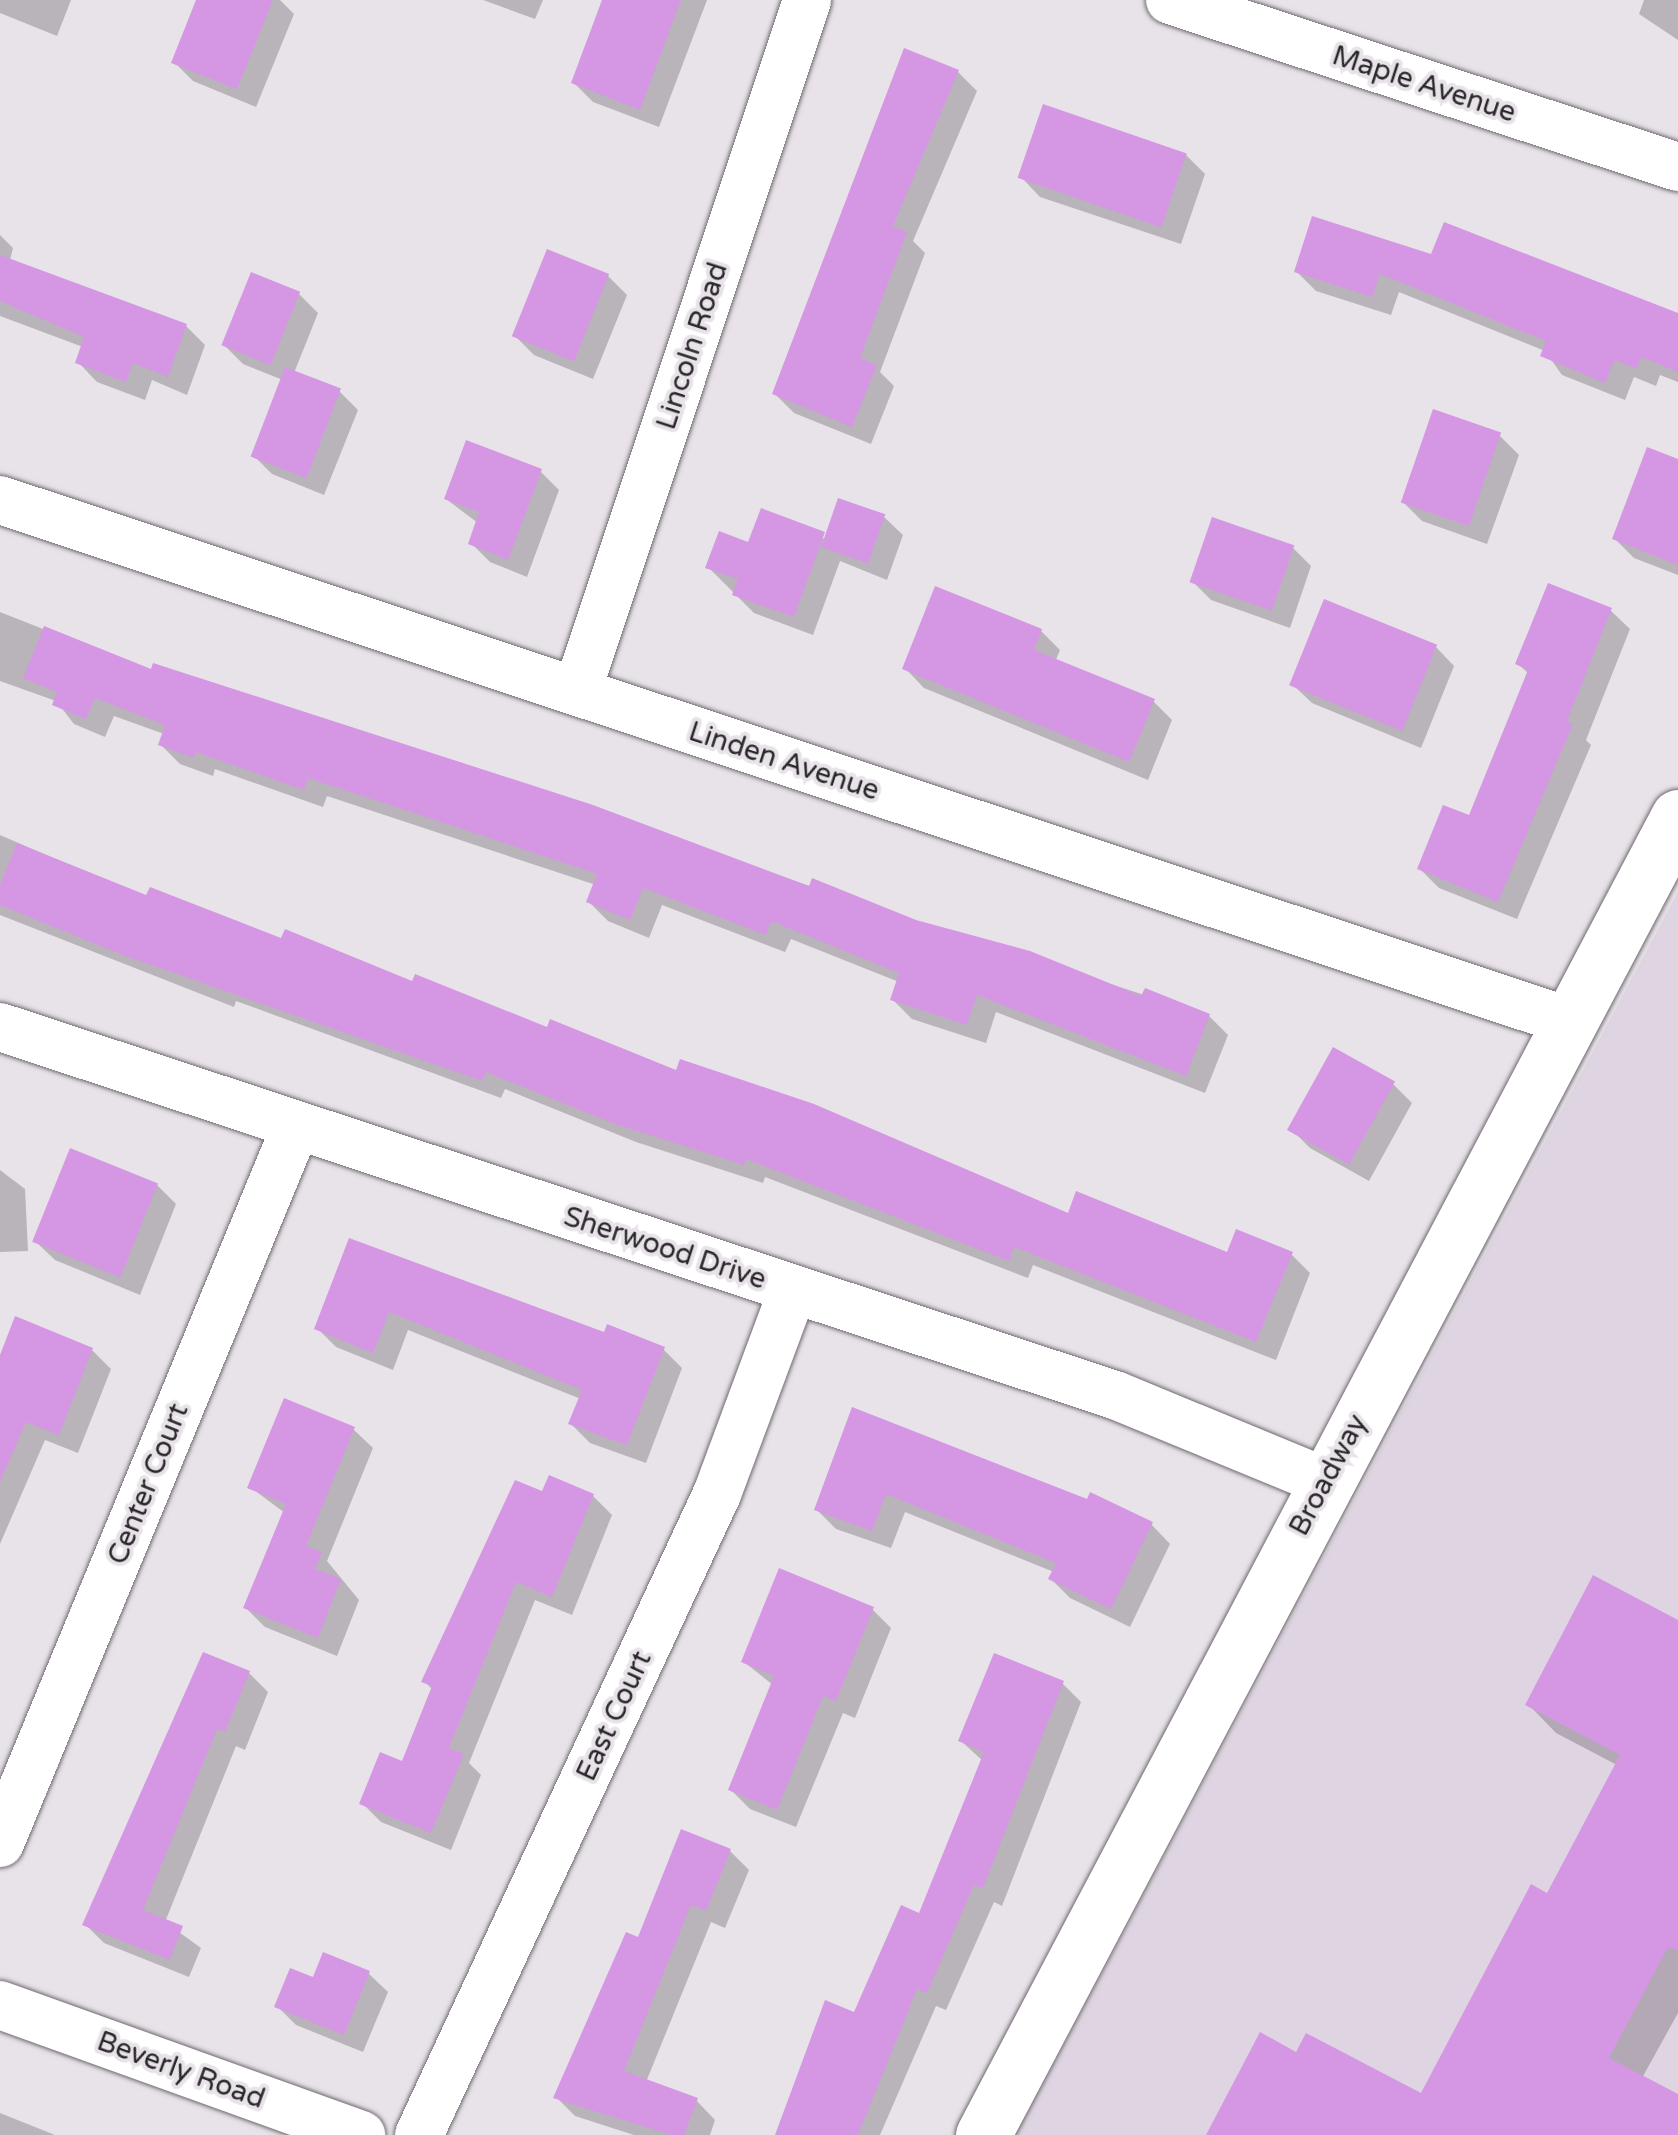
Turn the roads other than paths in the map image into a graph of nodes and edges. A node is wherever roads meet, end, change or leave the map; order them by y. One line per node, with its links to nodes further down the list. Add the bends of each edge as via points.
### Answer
1 (807, 0): 5 (street, Lincoln Road)
2 (1170, 0): 3 (street, Maple Avenue)
3 (1678, 167)
4 (0, 500): 5 (street, Linden Avenue)
5 (578, 692): 7 (street, Linden Avenue)
6 (1678, 817): 7 (main road, Broadway)
7 (1568, 1021): 11 (main road, Broadway)
8 (0, 1027): 9 (street, Sherwood Drive)
9 (296, 1126): 10 (street, Sherwood Drive); 12 (street, Center Court)
10 (793, 1290): 11 (street, Sherwood Drive, via 1115,1395); 15 (street, East Court, via 717,1494)
11 (1324, 1482): 16 (main road, Broadway)
12 (0, 1843)
13 (0, 2005): 14 (street, Beverly Road)
14 (361, 2135)
15 (418, 2135)
16 (982, 2135)

